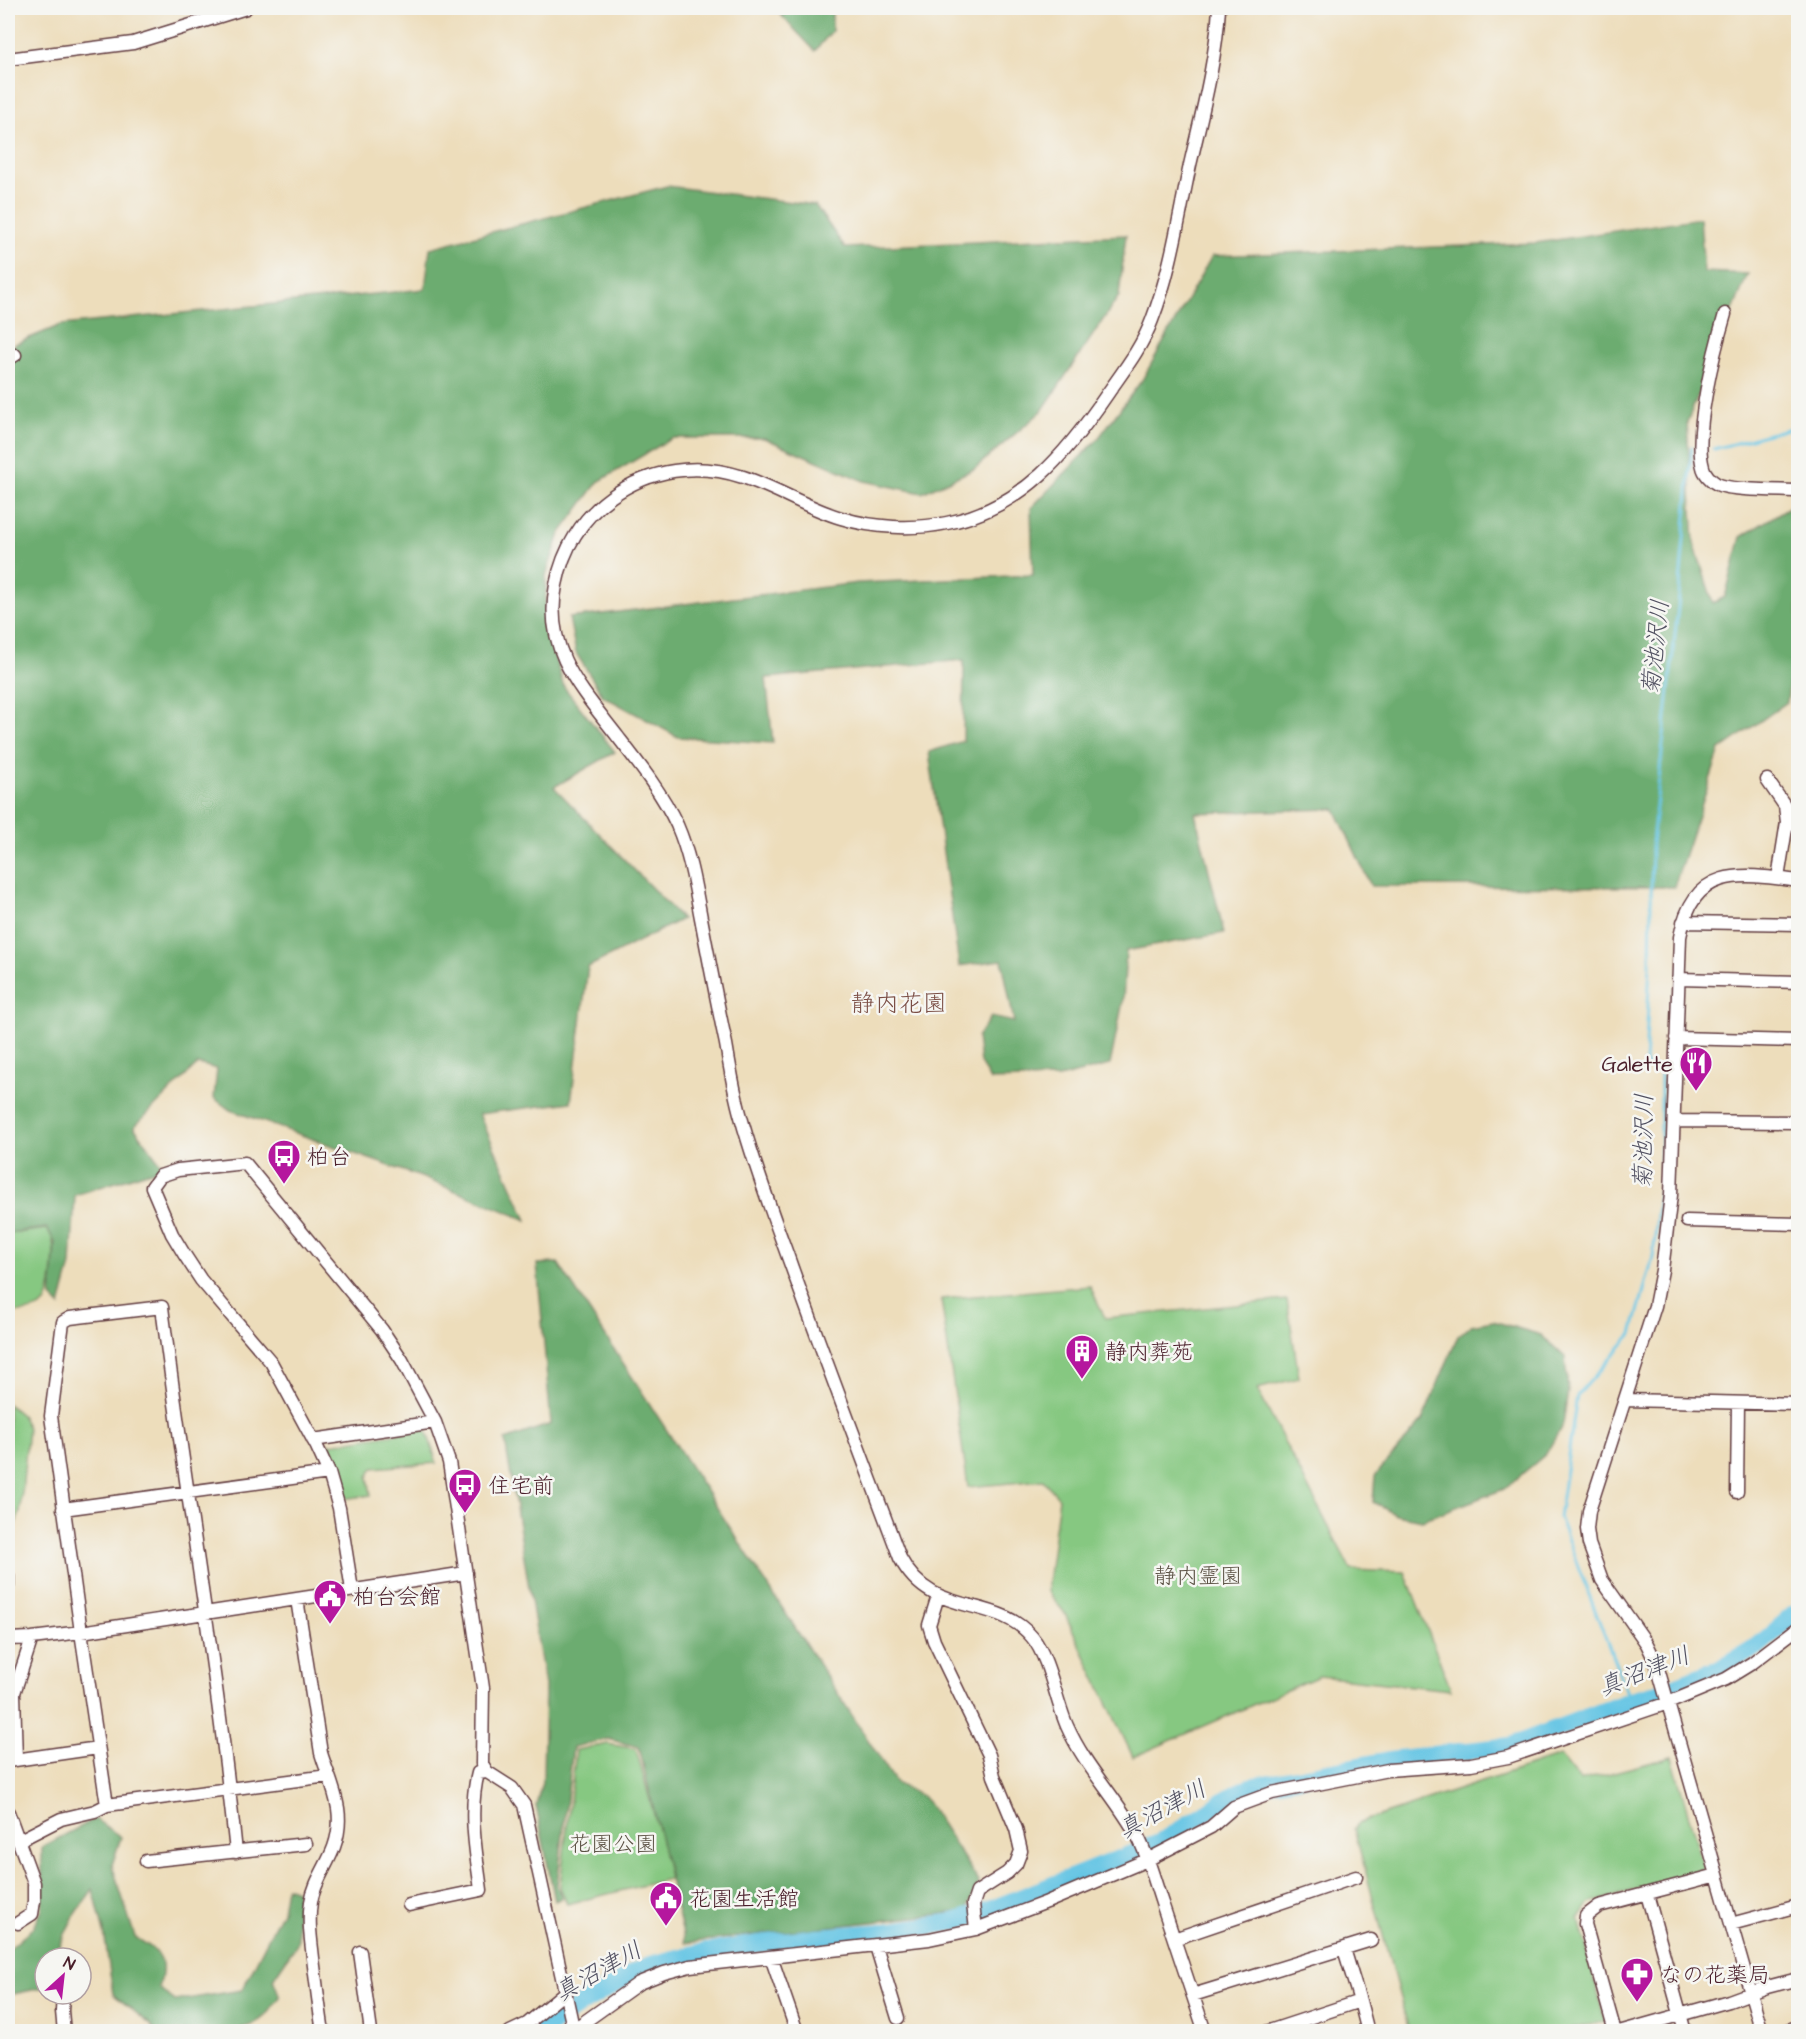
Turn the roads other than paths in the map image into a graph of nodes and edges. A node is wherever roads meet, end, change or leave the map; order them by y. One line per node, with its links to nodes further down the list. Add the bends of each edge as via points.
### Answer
1 (246, 8): 3 (street, via 133,43)
2 (1219, 8): 32 (street, via 1212,66 1155,313 1138,347 1078,437 1040,477 1017,494 970,517 906,527 841,518 740,476 715,470 693,468 652,475 611,497 579,528 556,586 555,627 569,672 663,798 686,847 739,1112 765,1192 900,1558 911,1577)
3 (8, 59)
4 (1725, 314): 5 (street, via 1703,415 1703,468 1718,485)
5 (1798, 491)
6 (1767, 780): 7 (street, via 1785,806 1787,822)
7 (1778, 878): 8 (street); 9 (street, via 1739,875 1716,881 1697,896)
8 (1798, 881)
9 (1683, 922): 10 (street); 11 (street)
10 (1798, 924)
11 (1678, 980): 12 (street); 13 (street)
12 (1798, 982)
13 (1676, 1038): 14 (street); 15 (street)
14 (1798, 1041)
15 (1674, 1121): 16 (street); 19 (street, via 1662,1270 1655,1306)
16 (1798, 1122)
17 (1687, 1221): 18 (street)
18 (1798, 1224)
19 (1625, 1400): 20 (street); 39 (street, via 1589,1511 1588,1544 1602,1580 1647,1644)
20 (1738, 1403): 21 (street); 25 (street)
21 (1798, 1404)
22 (435, 1422): 23 (street); 23 (street, via 382,1330 245,1163 178,1170 160,1176 152,1187 172,1234 201,1280 270,1362); 28 (street, via 449,1462)
23 (313, 1440): 24 (street)
24 (329, 1473): 26 (street); 31 (street, via 339,1508)
25 (1737, 1492)
26 (187, 1493): 27 (street); 27 (street, via 162,1306 63,1322 51,1416); 34 (street)
27 (63, 1509): 36 (street)
28 (466, 1573): 31 (street); 42 (street, via 483,1688 482,1764)
29 (8, 1576): 30 (street)
30 (8, 1587)
31 (352, 1590): 33 (street)
32 (938, 1596): 50 (street, via 1002,1615 1034,1639 1067,1726 1140,1839); 59 (street, via 929,1625 934,1641 989,1755 1021,1851 1007,1873 977,1892 973,1904)
33 (297, 1599): 34 (street); 43 (street)
34 (206, 1612): 36 (street); 44 (street)
35 (1798, 1628): 39 (street, via 1726,1679)
36 (81, 1632): 37 (street); 40 (street)
37 (32, 1638): 38 (street); 41 (street, via 14,1693)
38 (8, 1639)
39 (1668, 1700): 50 (street, via 1509,1757 1388,1770 1272,1793 1234,1807 1211,1827); 52 (street)
40 (98, 1748): 41 (street); 45 (street)
41 (12, 1760)
42 (487, 1772): 55 (street, via 478,1773 473,1791 481,1890); 69 (street, via 512,1788 524,1805)
43 (327, 1776): 44 (street); 77 (street, via 340,1820 334,1847 314,1891 310,1917)
44 (230, 1789): 45 (street); 49 (street)
45 (107, 1805): 47 (street, via 61,1819)
46 (8, 1812): 47 (street)
47 (18, 1841): 57 (street, via 34,1883 32,1914)
48 (306, 1844): 49 (street)
49 (236, 1852): 51 (street)
50 (1146, 1857): 59 (street, via 1047,1902); 60 (street)
51 (146, 1861)
52 (1717, 1875): 54 (street); 58 (street)
53 (1356, 1877): 60 (street)
54 (1647, 1894): 72 (street); 84 (street, via 1599,1906 1586,1916 1585,1924)
55 (409, 1905)
56 (1798, 1906): 58 (street)
57 (18, 1923)
58 (1731, 1924): 67 (street)
59 (976, 1926): 62 (street, via 929,1939)
60 (1174, 1939): 68 (street)
61 (1371, 1940): 63 (street)
62 (876, 1946): 65 (street); 73 (street)
63 (1344, 1948): 68 (street); 70 (street)
64 (360, 1952): 78 (street)
65 (771, 1957): 75 (street, via 690,1966 664,1973 639,1983); 80 (street)
66 (1798, 1979): 67 (street)
67 (1751, 1994): 72 (street); 86 (street)
68 (1193, 1995): 81 (street)
69 (565, 1998): 75 (street); 79 (street)
70 (1360, 2001): 82 (street); 83 (street)
71 (62, 2006): 76 (street)
72 (1681, 2015): 84 (street); 85 (street)
73 (898, 2018)
74 (1798, 2027): 87 (street)
75 (573, 2028)
76 (64, 2031)
77 (323, 2031)
78 (371, 2031)
79 (510, 2031)
80 (797, 2031)
81 (1205, 2031)
82 (1266, 2031)
83 (1368, 2031)
84 (1618, 2031)
85 (1685, 2031)
86 (1762, 2031)
87 (1781, 2031)

